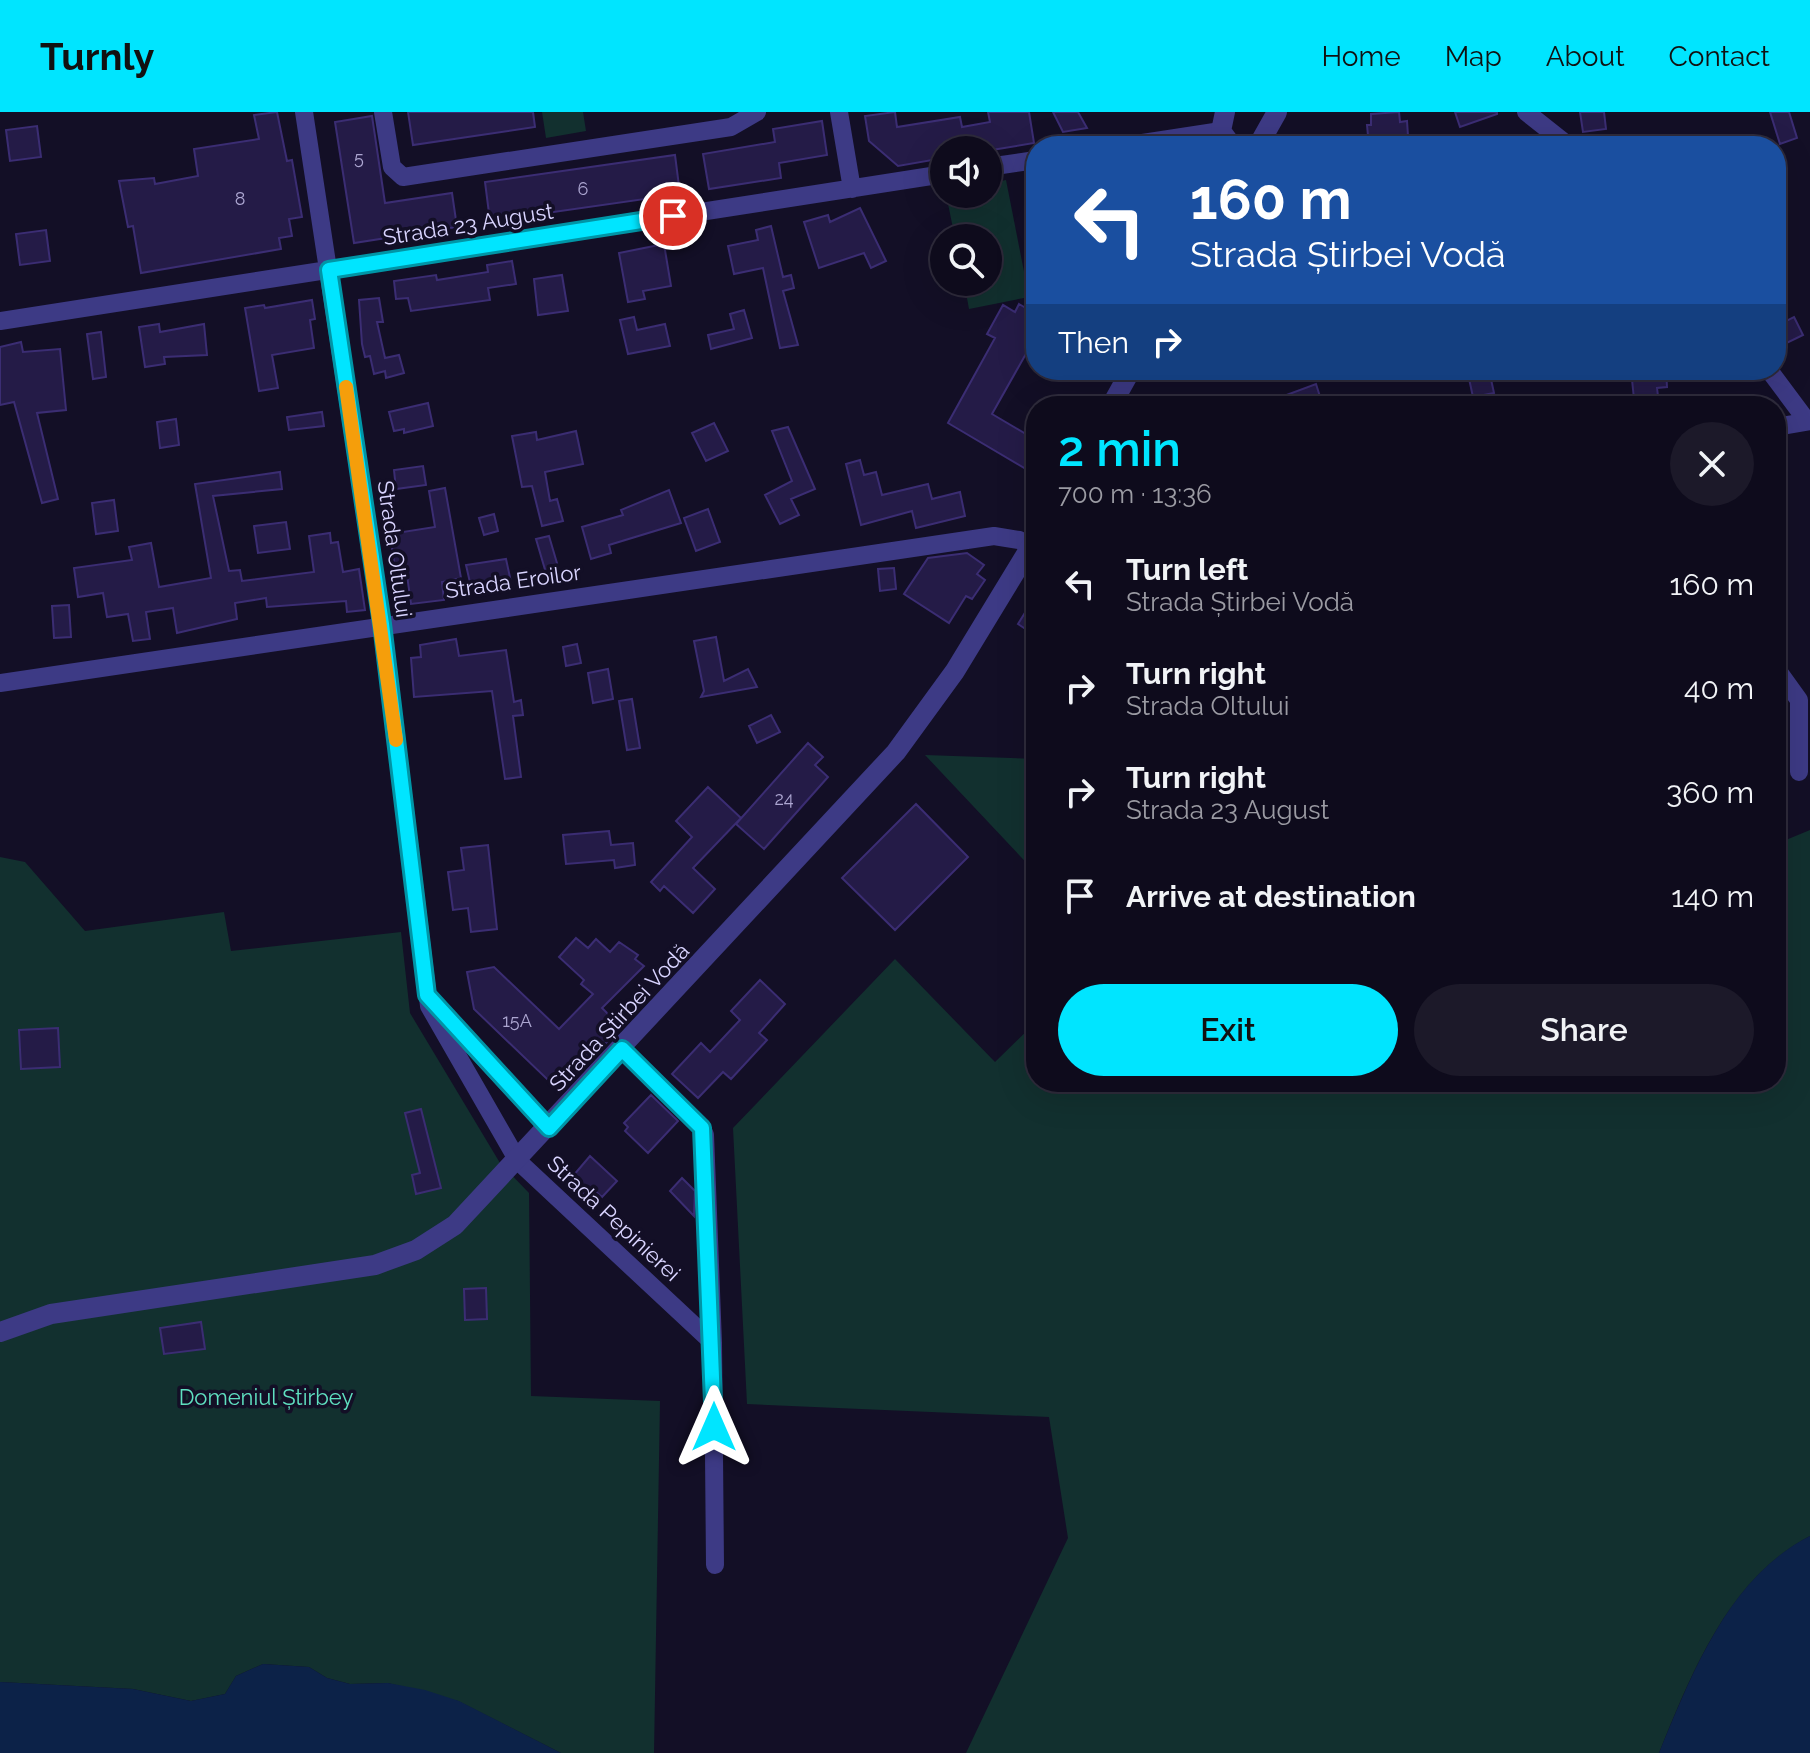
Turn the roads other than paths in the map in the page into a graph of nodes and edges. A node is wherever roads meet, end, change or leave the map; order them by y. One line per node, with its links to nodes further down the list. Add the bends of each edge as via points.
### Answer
1 (304, 112): 15 (street, Strada Oltului)
2 (383, 112): 3 (street, via 392,167 403,177 731,127)
3 (757, 112)
4 (839, 112): 14 (street)
5 (1278, 112): 9 (street)
6 (1526, 112): 10 (street)
7 (1226, 130): 8 (street)
8 (1187, 136)
9 (1264, 136)
10 (1556, 136)
11 (1026, 161): 12 (street)
12 (1002, 165)
13 (930, 176): 14 (street, Strada 23 August)
14 (852, 189): 15 (street, Strada 23 August)
15 (329, 270): 16 (street, Strada 23 August); 22 (street, Strada Oltului)
16 (0, 321)
17 (1777, 380): 18 (street)
18 (1808, 421): 19 (street)
19 (1786, 425)
20 (1026, 542): 22 (street, Strada Eroilor, via 994,536)
21 (1026, 557): 27 (street, Strada Știrbei Vodă, via 955,671 896,752)
22 (382, 624): 24 (street, Strada Eroilor); 26 (street, Strada Oltului)
23 (1786, 682): 25 (street, via 1799,700)
24 (0, 683)
25 (1799, 772)
26 (427, 995): 28 (street); 29 (street, Strada Oltului, via 432,1014)
27 (622, 1049): 28 (street, Strada Știrbei Vodă); 31 (street, Strada Pepinierei, via 705,1135)
28 (549, 1128): 29 (street, Strada Știrbei Vodă)
29 (518, 1161): 30 (street, Strada Știrbei Vodă, via 455,1225 395,1260 51,1314); 31 (street, Strada Pepinierei)
30 (0, 1332)
31 (713, 1343): 32 (street, Strada Pepinierei)
32 (715, 1565)

